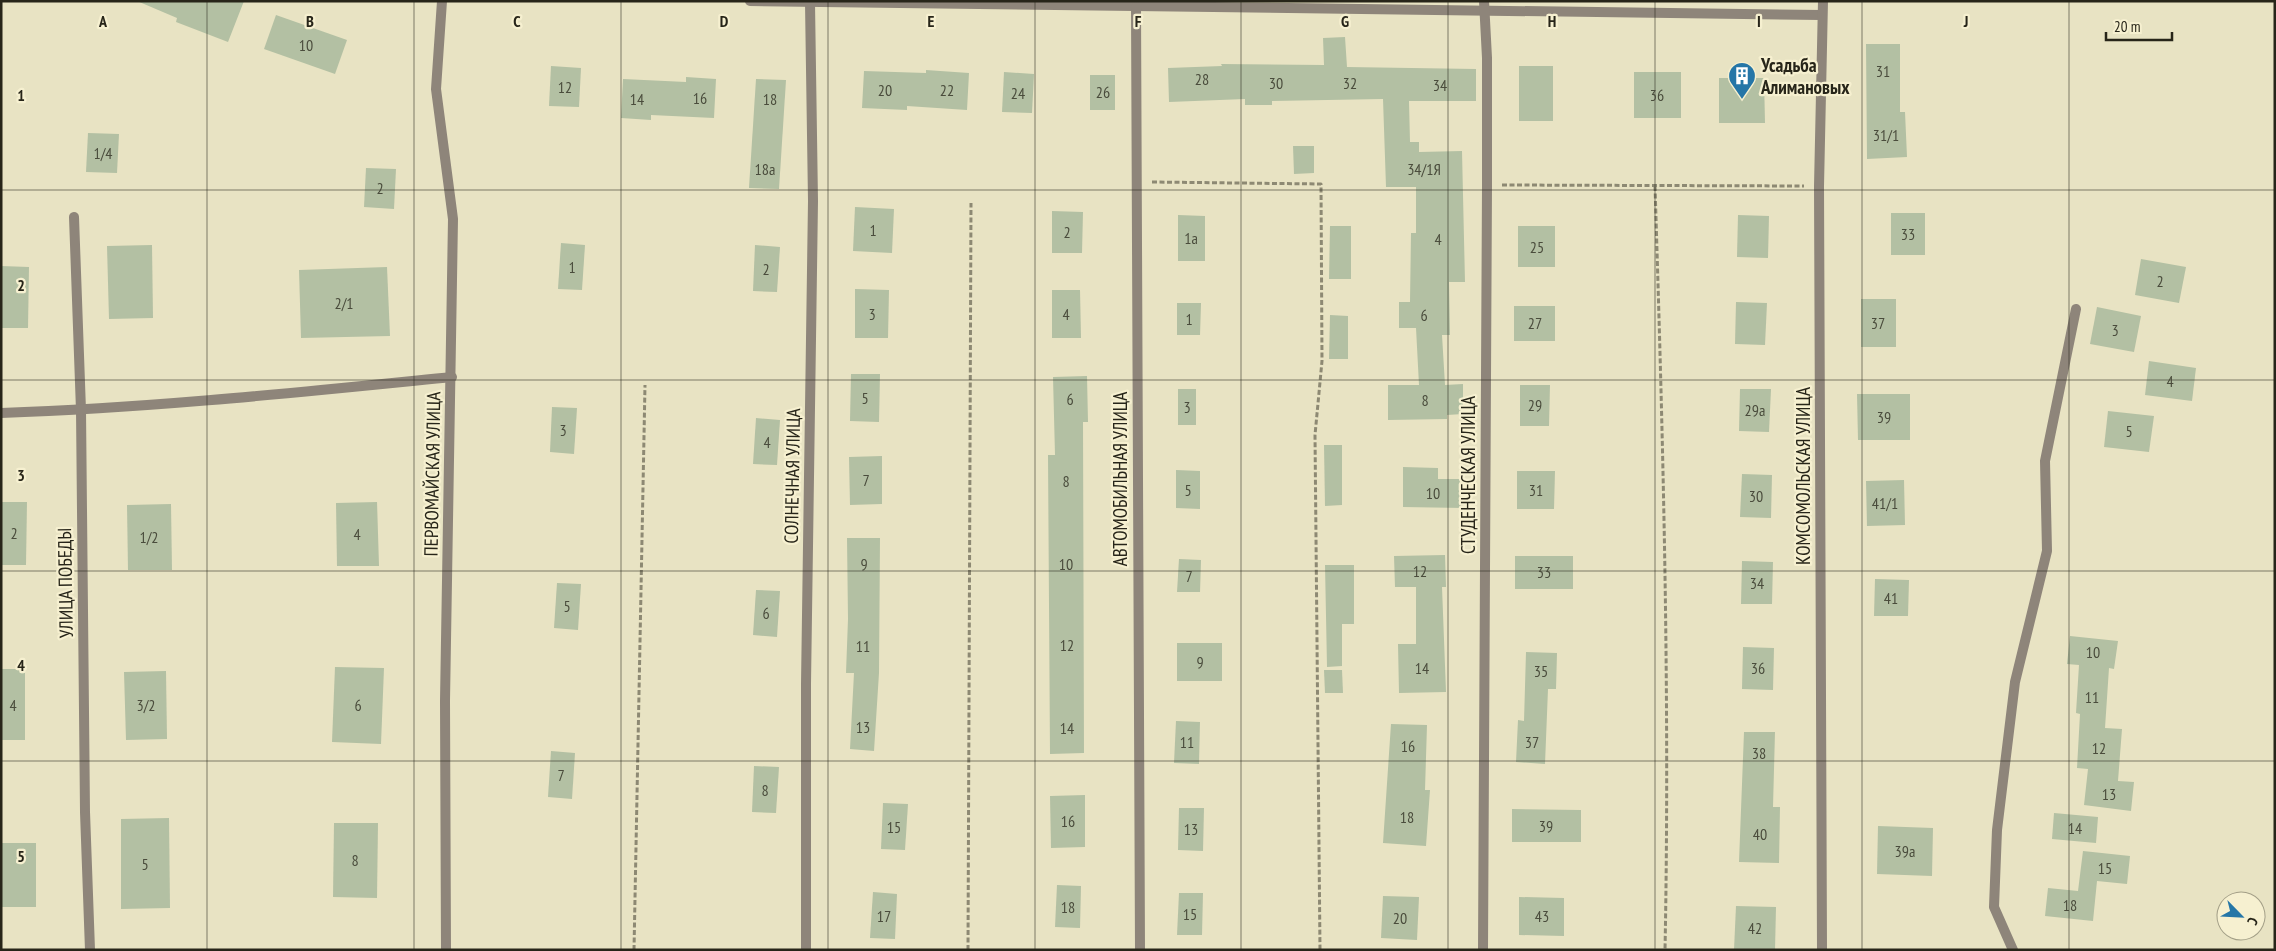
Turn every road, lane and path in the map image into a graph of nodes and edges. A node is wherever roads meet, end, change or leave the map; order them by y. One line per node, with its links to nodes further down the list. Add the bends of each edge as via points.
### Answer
1 (442, 1): 15 (street, ПЕРВОМАЙСКАЯ УЛИЦА, via 436,89 453,219)
2 (750, 1): 4 (street)
3 (1823, 1): 7 (street, КОМСОМОЛЬСКАЯ УЛИЦА)
4 (810, 3): 6 (street); 22 (street, СОЛНЕЧНАЯ УЛИЦА, via 813,201)
5 (1484, 6): 6 (street); 7 (street); 9 (street, СТУДЕНЧЕСКАЯ УЛИЦА)
6 (1136, 7): 8 (street, АВТОМОБИЛЬНАЯ УЛИЦА)
7 (1822, 15): 11 (street, КОМСОМОЛЬСКАЯ УЛИЦА)
8 (1136, 182): 24 (street, АВТОМОБИЛЬНАЯ УЛИЦА); 25 (path, via 1321,184 1322,361 1315,435)
9 (1487, 186): 10 (path); 26 (street, СТУДЕНЧЕСКАЯ УЛИЦА)
10 (1655, 186): 11 (path); 27 (path, via 1664,484)
11 (1819, 186): 28 (street, КОМСОМОЛЬСКАЯ УЛИЦА)
12 (971, 203): 23 (path)
13 (74, 217): 17 (street, УЛИЦА ПОБЕДЫ)
14 (2076, 309): 29 (street, via 2046,461 2047,551 2015,682 1997,830 1994,906)
15 (452, 377): 17 (street); 20 (street, ПЕРВОМАЙСКАЯ УЛИЦА, via 445,701)
16 (645, 385): 21 (path)
17 (80, 410): 18 (street); 19 (street, УЛИЦА ПОБЕДЫ)
18 (1, 413)
19 (90, 950)
20 (446, 950)
21 (634, 950)
22 (806, 950)
23 (968, 950)
24 (1140, 950)
25 (1320, 950)
26 (1484, 950)
27 (1666, 950)
28 (1822, 950)
29 (2013, 950)

